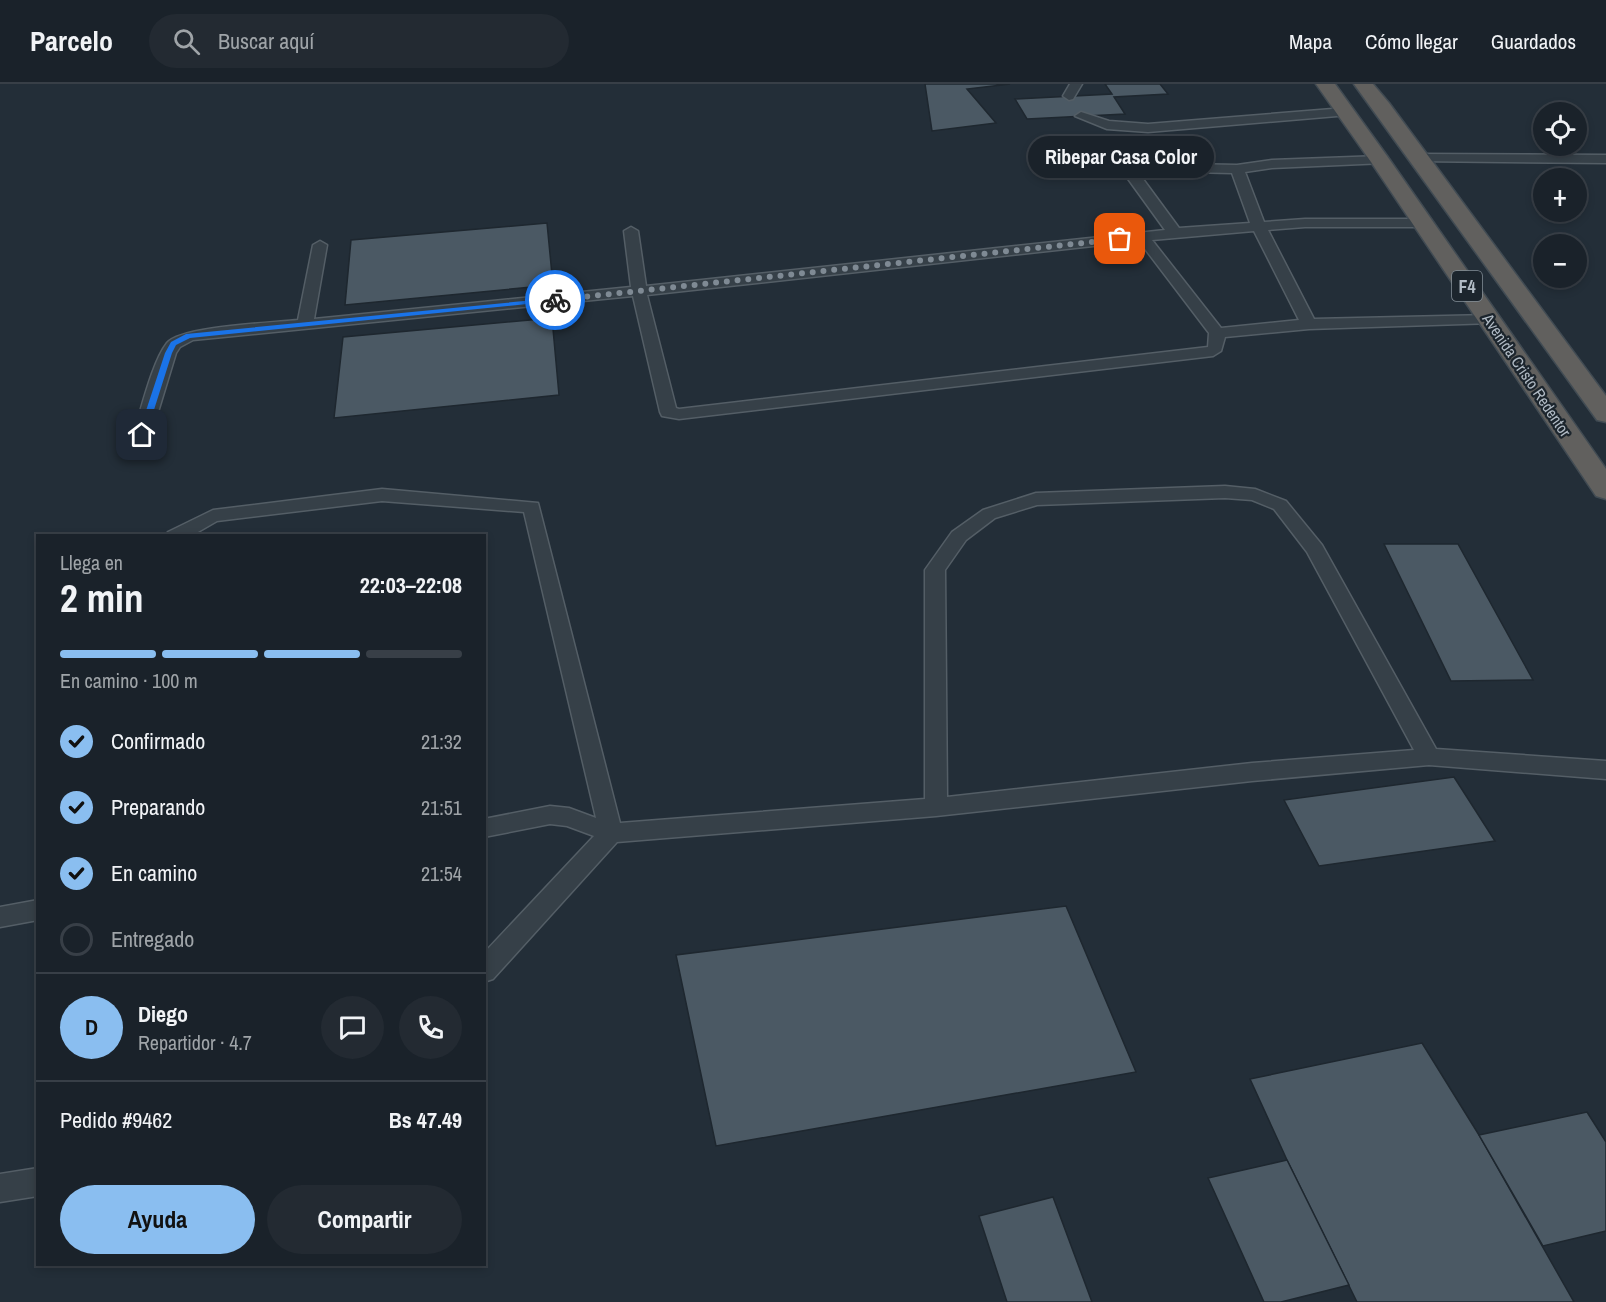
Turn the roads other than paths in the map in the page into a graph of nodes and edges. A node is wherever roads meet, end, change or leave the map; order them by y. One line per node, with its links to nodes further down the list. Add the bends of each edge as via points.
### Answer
1 (1076, 84): 4 (lane)
2 (1324, 84): 5 (highway, Avenida Cristo Redentor / F4)
3 (1363, 84): 7 (highway, Avenida Cristo Redentor / F4)
4 (1069, 96)
5 (1345, 111): 6 (lane, via 1148,128 1107,125); 9 (highway, Avenida Cristo Redentor / F4)
6 (1081, 116)
7 (1419, 158): 8 (lane); 22 (highway, Avenida Cristo Redentor / F4)
8 (1606, 159)
9 (1380, 160): 10 (lane); 11 (highway, Avenida Cristo Redentor / F4)
10 (1237, 169): 12 (lane); 14 (lane, via 1133,171)
11 (1424, 223): 12 (lane); 18 (highway, Avenida Cristo Redentor / F4)
12 (1259, 227): 14 (lane); 20 (lane)
13 (631, 231): 17 (lane)
14 (1175, 233): 15 (lane)
15 (1143, 237): 17 (lane); 21 (lane)
16 (320, 245): 19 (lane)
17 (639, 291): 19 (lane); 21 (lane, via 669,412 679,414 1213,351)
18 (1489, 320): 20 (lane); 24 (highway, Avenida Cristo Redentor / F4)
19 (305, 324): 23 (lane, via 189,336 174,344)
20 (1310, 324): 21 (lane)
21 (1216, 333)
22 (1606, 414)
23 (142, 435)
24 (1606, 490)
25 (179, 534): 30 (lane, via 213,516 382,495 532,507)
26 (1429, 757): 27 (lane); 28 (lane); 28 (lane, via 1315,549 1280,506 1255,495 1224,492 1036,499 988,514 959,536 935,570)
27 (1606, 770)
28 (936, 807): 30 (lane)
29 (486, 828): 30 (lane, via 550,815 569,817)
30 (611, 833): 33 (lane)
31 (36, 910): 32 (lane)
32 (0, 917)
33 (486, 969)
34 (36, 1182): 35 (lane)
35 (0, 1188)

